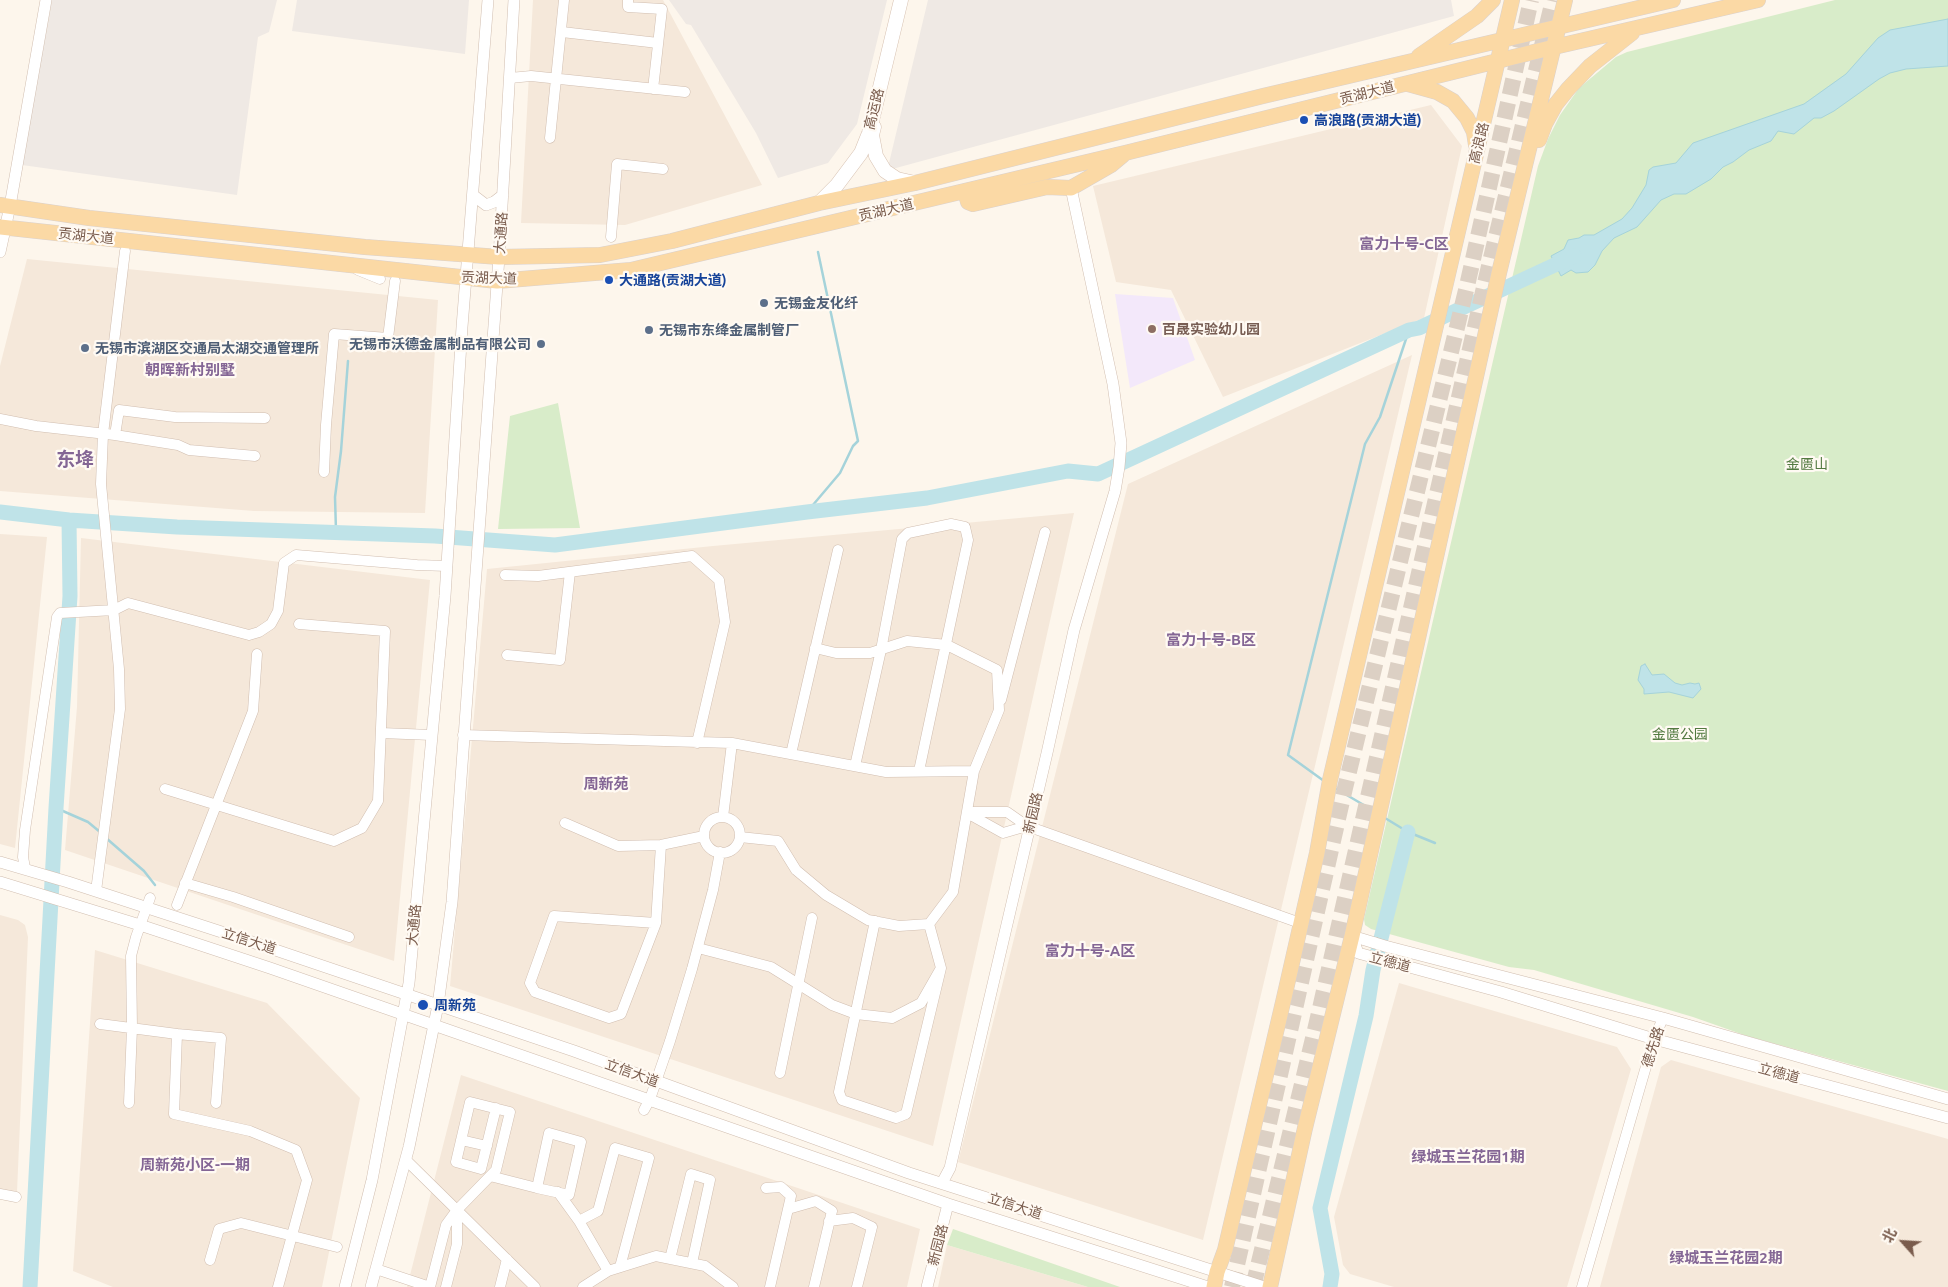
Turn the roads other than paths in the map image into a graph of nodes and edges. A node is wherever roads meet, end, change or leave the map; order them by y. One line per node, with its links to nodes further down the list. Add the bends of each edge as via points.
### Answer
1 (44, 0): 36 (street)
2 (488, 0): 33 (street)
3 (514, 0): 20 (street, 大通路)
4 (564, 0): 14 (street)
5 (628, 0): 16 (street, via 628,6 662,10)
6 (903, 0): 29 (main road, 高运路, via 872,135 876,156 885,172); 35 (main road, 高运路, via 861,153)
7 (1493, 0): 18 (main road, via 1477,16)
8 (1512, 0): 15 (main road, 高浪路)
9 (1565, 0): 12 (main road)
10 (1758, 0): 13 (main road, 贡湖大道)
11 (1663, 1): 12 (main road, 贡湖大道)
12 (1559, 27): 15 (main road, 贡湖大道); 17 (main road)
13 (1638, 29): 17 (main road, 贡湖大道); 30 (main road, via 1590,66 1556,104)
14 (562, 32): 16 (street); 21 (street)
15 (1502, 40): 18 (main road, 贡湖大道); 19 (main road, 高浪路)
16 (658, 43): 23 (street)
17 (1554, 47): 19 (main road, 贡湖大道); 30 (main road)
18 (1411, 61): 29 (main road, 贡湖大道)
19 (1499, 61): 22 (main road, 贡湖大道); 26 (main road, 高浪路)
20 (510, 78): 21 (street); 34 (street, 大通路)
21 (557, 79): 23 (street); 25 (street)
22 (1404, 84): 26 (main road, via 1437,92 1461,108 1474,132); 27 (main road, 贡湖大道)
23 (653, 89): 24 (street)
24 (685, 92)
25 (550, 138)
26 (1477, 150): 96 (main road, 高浪路, via 1329,785)
27 (1125, 153): 31 (main road, via 1112,165); 32 (main road, 贡湖大道)
28 (663, 169): 38 (street, via 617,164)
29 (915, 183): 35 (main road, 贡湖大道)
30 (1520, 185): 99 (main road)
31 (1070, 188): 32 (main road, via 1047,187 973,204 968,202); 81 (street, 新园路, via 1119,443 1113,490 1071,629)
32 (965, 191): 47 (main road, 贡湖大道, via 631,270)
33 (473, 195): 34 (street, via 486,204); 41 (street)
34 (503, 195): 42 (street, 大通路)
35 (819, 203): 42 (main road, 贡湖大道, via 672,241 600,255)
36 (5, 206): 37 (street); 41 (main road, 贡湖大道, via 365,247)
37 (2, 229): 40 (street); 43 (main road, 贡湖大道)
38 (612, 237)
39 (125, 251): 50 (street)
40 (0, 252)
41 (468, 254): 42 (main road, 贡湖大道); 44 (street)
42 (499, 257): 47 (street, 大通路)
43 (348, 265): 44 (main road, 贡湖大道); 45 (street)
44 (466, 278): 47 (main road, 贡湖大道); 56 (street, 大通路)
45 (380, 279)
46 (395, 281): 53 (street, via 388,338 334,334)
47 (497, 281): 69 (street, 大通路)
48 (265, 418): 51 (street, via 175,417 119,410)
49 (0, 419): 50 (street)
50 (103, 434): 51 (street); 59 (street, via 101,484)
51 (115, 435): 52 (street, via 178,445 189,450)
52 (255, 456)
53 (324, 472)
54 (1045, 532): 66 (street)
55 (838, 550): 62 (street)
56 (447, 562): 59 (street, via 417,566 296,555 284,563 278,611 272,624 249,635 128,603); 68 (street, 大通路)
57 (570, 572): 58 (street, via 538,576); 65 (street, via 560,660); 70 (street, via 692,556 719,580 724,622)
58 (505, 575)
59 (114, 610): 87 (street, via 60,613 57,617 25,830); 90 (street, via 120,709)
60 (299, 624): 67 (street, via 385,631)
61 (947, 645): 63 (street, via 907,641); 63 (street, via 968,540 965,527 951,524 908,533 902,539); 66 (street, via 997,670); 75 (street)
62 (815, 648): 63 (street, via 836,654); 72 (street)
63 (881, 650): 73 (street)
64 (257, 654): 77 (street, via 253,711)
65 (507, 655)
66 (998, 710): 74 (street)
67 (381, 733): 68 (street); 77 (street, via 378,800 362,828 334,841)
68 (432, 735): 104 (street, 大通路)
69 (463, 735): 70 (street); 105 (street, via 452,902)
70 (698, 743): 71 (street)
71 (732, 743): 72 (street); 79 (street)
72 (791, 754): 73 (street)
73 (855, 766): 75 (street, via 886,772)
74 (974, 771): 75 (street); 78 (street)
75 (919, 772)
76 (165, 789): 77 (street)
77 (216, 806): 89 (street)
78 (966, 812): 81 (street, via 1007,812); 81 (street, via 1002,833); 97 (street, via 953,892)
79 (723, 817): 82 (street, via 712,820); 83 (street, via 734,821)
80 (565, 822): 84 (street, via 618,846)
81 (1028, 827): 96 (street); 127 (street, 新园路, via 950,1168)
82 (704, 836): 84 (street); 85 (street, via 709,847)
83 (740, 837): 85 (street, via 731,850); 94 (street, via 778,841 796,870 826,895)
84 (661, 845): 95 (street)
85 (720, 852): 101 (street)
86 (0, 862): 87 (street, 立信大道)
87 (25, 868): 90 (street, 立信大道)
88 (0, 882): 98 (street, 立信大道)
89 (185, 884): 92 (street); 100 (street, via 233,896)
90 (96, 891): 91 (street, 立信大道)
91 (148, 903): 98 (street); 104 (street, 立信大道)
92 (177, 905)
93 (812, 918): 103 (street)
94 (875, 921): 97 (street, via 899,926); 106 (street)
95 (656, 923): 95 (street, via 554,916 530,982 535,992 609,1018 621,1014)
96 (1300, 923): 147 (main road, 高浪路, via 1225,1250)
97 (929, 924): 102 (street)
98 (140, 925): 107 (street, 立信大道); 111 (street, via 131,956)
99 (1352, 936): 108 (street, 立德道); 113 (street, 立德道, via 1358,954 1501,992); 164 (main road)
100 (348, 937)
101 (698, 948): 103 (street, via 771,967); 115 (street)
102 (941, 968): 106 (street, via 921,1003 892,1018); 106 (street, via 906,1114 896,1118 842,1100 839,1092)
103 (800, 985): 106 (street, via 832,1005); 114 (street)
104 (407, 995): 105 (street, 立信大道); 107 (street, 大通路)
105 (438, 1005): 110 (street); 115 (street, 立信大道)
106 (856, 1014)
107 (403, 1015): 110 (street, 立信大道); 150 (street, 大通路, via 372,1180)
108 (1663, 1018): 113 (street, 德先路); 117 (street, 立德道)
109 (100, 1024): 111 (street)
110 (434, 1024): 116 (street, 立信大道); 125 (street)
111 (132, 1028): 112 (street); 118 (street)
112 (177, 1034): 119 (street, via 221,1038); 138 (street, via 174,1114 250,1131 296,1150 307,1180)
113 (1656, 1039): 122 (street, 立德道); 165 (street, 德先路); 166 (street, 德先路)
114 (780, 1073)
115 (656, 1081): 116 (street); 127 (street, 立信大道)
116 (650, 1099): 121 (street); 133 (street, 立信大道)
117 (1948, 1099)
118 (129, 1103)
119 (216, 1103)
120 (496, 1108): 123 (street, via 470,1102); 124 (street); 126 (street, via 510,1112 496,1170)
121 (644, 1110)
122 (1948, 1118)
123 (461, 1140): 124 (street); 124 (street, via 456,1162 481,1169)
124 (487, 1146)
125 (406, 1160): 135 (street); 145 (street)
126 (490, 1176): 128 (street); 135 (street)
127 (940, 1183): 147 (street, 立信大道)
128 (537, 1188): 130 (street); 130 (street, via 549,1133 582,1142 569,1195)
129 (766, 1188): 134 (street, via 781,1187 791,1196)
130 (558, 1192): 136 (street)
131 (0, 1194): 132 (street)
132 (16, 1197)
133 (950, 1204): 161 (street, 新园路); 162 (street, 立信大道)
134 (788, 1209): 137 (street, via 816,1201 832,1211); 158 (street)
135 (457, 1210): 140 (street); 152 (street, via 446,1225); 153 (street, via 458,1244)
136 (579, 1221): 144 (street, via 598,1211 615,1148 649,1158); 146 (street)
137 (829, 1221): 159 (street); 160 (street, via 854,1218 872,1227)
138 (292, 1237): 139 (street); 142 (street, via 241,1223 218,1229); 149 (street)
139 (337, 1247)
140 (507, 1259): 148 (street); 154 (street)
141 (670, 1259): 143 (street); 143 (street, via 691,1174 710,1180); 144 (street, via 656,1256)
142 (210, 1260)
143 (692, 1263): 157 (street, via 705,1266)
144 (620, 1267): 146 (street)
145 (376, 1269): 151 (street); 152 (street)
146 (608, 1271): 156 (street)
147 (1215, 1280): 163 (street, 立信大道)
148 (524, 1282): 155 (street)
149 (278, 1287)
150 (345, 1287)
151 (371, 1287)
152 (430, 1287)
153 (446, 1287)
154 (500, 1287)
155 (535, 1287)
156 (584, 1287)
157 (733, 1287)
158 (770, 1287)
159 (814, 1287)
160 (857, 1287)
161 (929, 1287)
162 (1208, 1287)
163 (1264, 1287)
164 (1270, 1287)
165 (1582, 1287)
166 (1586, 1287)

